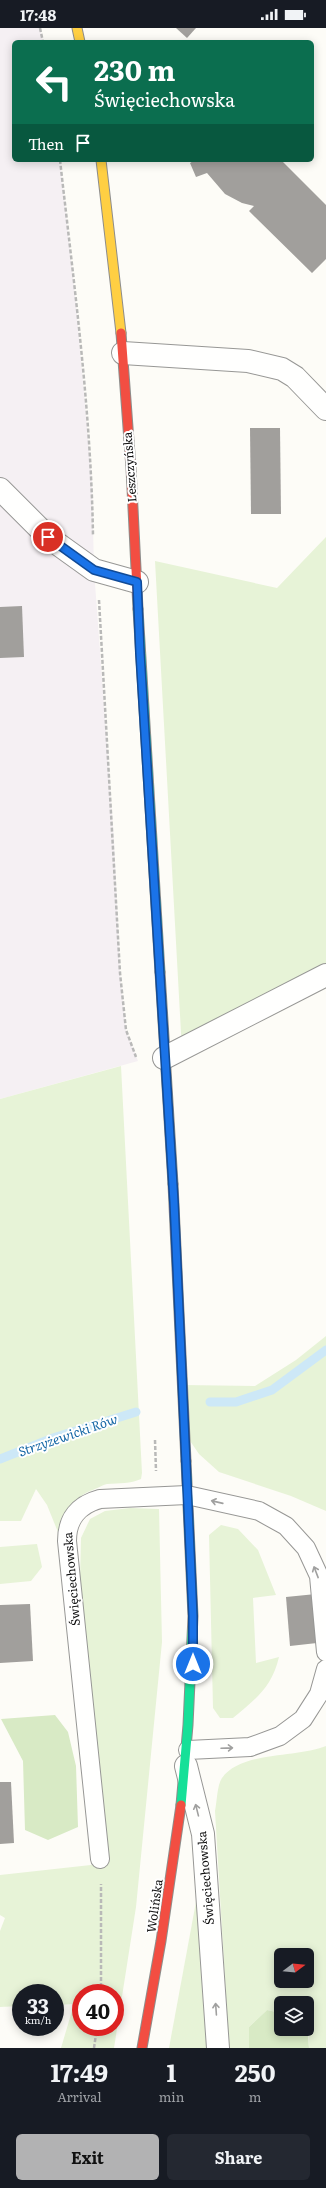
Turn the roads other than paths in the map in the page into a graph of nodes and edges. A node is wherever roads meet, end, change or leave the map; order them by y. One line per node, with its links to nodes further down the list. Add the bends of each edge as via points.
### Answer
1 (77, 28): 2 (street)
2 (80, 40)
3 (100, 162): 4 (street, Leszczyńska)
4 (123, 353): 5 (street, via 248,361 282,369 295,377); 7 (street, Leszczyńska)
5 (326, 408)
6 (0, 489): 7 (street, via 48,537 94,570)
7 (137, 582): 9 (street, Święciechowska)
8 (326, 975): 9 (street)
9 (164, 1058): 10 (street, Święciechowska, via 174,1202)
10 (187, 1495): 11 (lane, one-way to 10, via 319,1576 306,1548 286,1526 259,1511); 13 (street, Święciechowska, via 193,1616); 14 (lane, Święciechowska, via 100,1499 89,1502 79,1508 67,1529)
11 (326, 1652)
12 (326, 1669): 13 (lane, one-way to 12, via 250,1747 280,1736 303,1719 319,1694)
13 (187, 1758): 15 (street, Wolińska, via 164,1934); 16 (street, Święciechowska, one-way to 13, via 203,1834)
14 (100, 1859)
15 (142, 2048)
16 (218, 2048)

